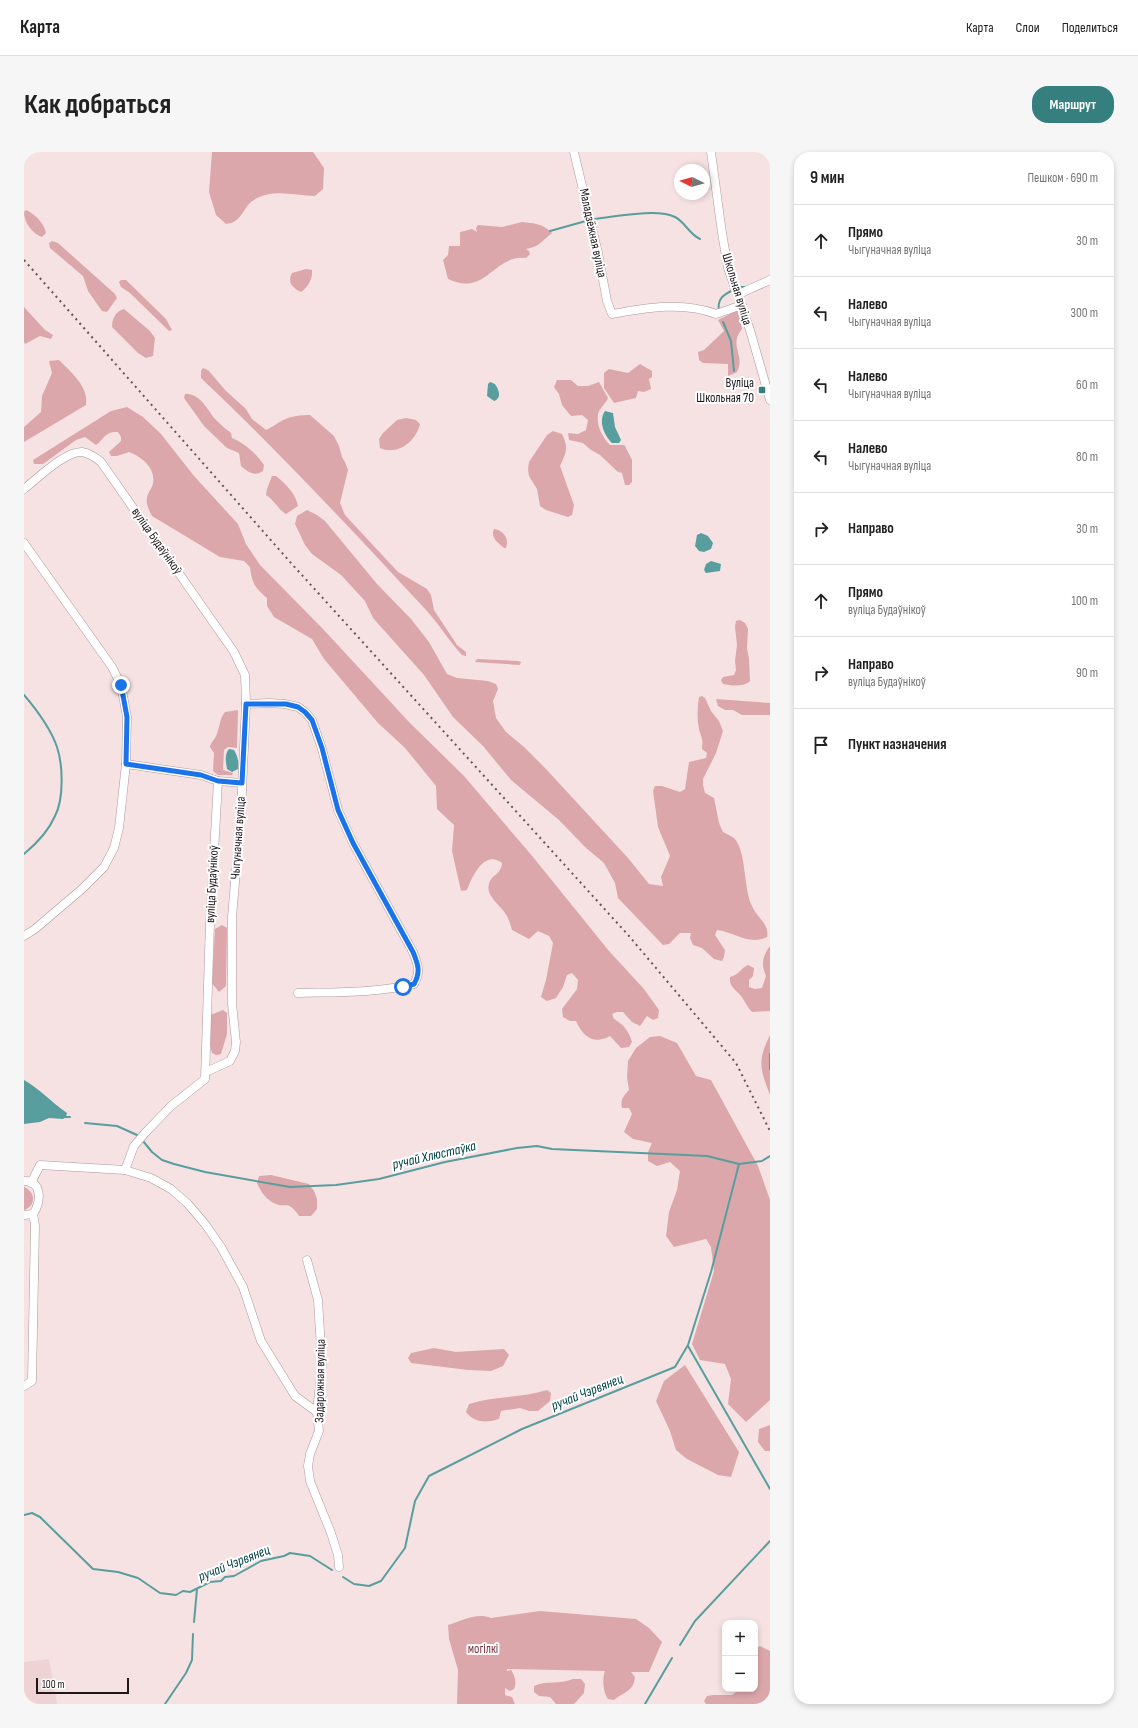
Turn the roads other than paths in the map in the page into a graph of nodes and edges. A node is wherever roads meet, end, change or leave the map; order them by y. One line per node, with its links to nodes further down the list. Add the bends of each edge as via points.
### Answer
1 (574, 152): 5 (street, Маладзёжная вуліца, via 612,314 658,306 703,309 716,314)
2 (711, 152): 4 (street, Школьная вуліца, via 728,268)
3 (770, 280): 4 (street)
4 (739, 294): 5 (street, Школьная вуліца)
5 (742, 305): 6 (street, Школьная вуліца)
6 (770, 400)
7 (24, 489): 9 (street, вуліца Будаўнікоў, via 70,455 85,453 101,462 234,652 245,675)
8 (24, 543): 10 (street, via 112,667 121,685 127,717)
9 (246, 704): 12 (street, Чыгуначная вуліца); 14 (street, via 286,704 298,707 312,720 338,810 418,965 418,977 414,984 384,990)
10 (126, 764): 11 (street, via 201,775); 13 (street, via 119,828 114,848 104,867 36,930)
11 (218, 781): 12 (street); 15 (street, вуліца Будаўнікоў, via 210,923)
12 (242, 783): 15 (street, Чыгуначная вуліца, via 232,917 235,1051 230,1061)
13 (24, 936)
14 (298, 993)
15 (206, 1076): 16 (street, Чыгуначная вуліца, via 171,1106 134,1146)
16 (125, 1170): 17 (street, via 40,1165); 22 (street, via 151,1178 170,1189 188,1204 205,1224 243,1287 261,1341 295,1396)
17 (27, 1182): 18 (street, via 39,1191 38,1208)
18 (33, 1214): 19 (street); 21 (street, via 36,1225 32,1382)
19 (24, 1215)
20 (307, 1260): 22 (street, Задарожная вуліца, via 318,1300 321,1335 322,1364)
21 (24, 1386)
22 (317, 1412): 23 (street, Задарожная вуліца, via 319,1431 310,1454 310,1481 331,1533)
23 (339, 1567)

